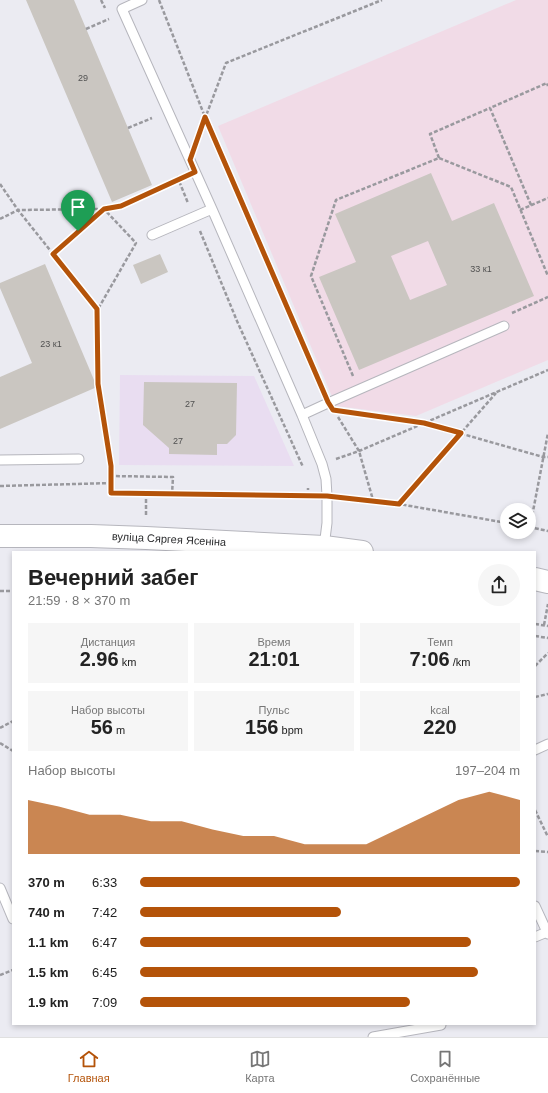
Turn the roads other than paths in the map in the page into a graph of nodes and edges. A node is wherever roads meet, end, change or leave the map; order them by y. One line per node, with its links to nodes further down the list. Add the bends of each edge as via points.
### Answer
1 (118, 0): 3 (lane)
2 (142, 0): 3 (lane)
3 (122, 9): 4 (lane)
4 (212, 209): 5 (lane); 7 (lane)
5 (152, 235)
6 (504, 326): 7 (lane, via 331,406)
7 (302, 415): 11 (lane, via 326,480 327,523)
8 (79, 459): 9 (lane)
9 (0, 460)
10 (0, 536): 11 (main road, вуліца Сяргея Ясеніна, via 115,537)
11 (324, 547): 12 (main road, вуліца Сяргея Ясеніна)
12 (354, 551)
13 (536, 579): 14 (main road)
14 (548, 582)
15 (548, 744): 16 (lane)
16 (536, 750)
17 (0, 888): 19 (lane)
18 (536, 908): 20 (lane)
19 (12, 917)
20 (547, 933): 21 (lane)
21 (536, 937)
22 (441, 1025): 23 (lane)
23 (372, 1037)

